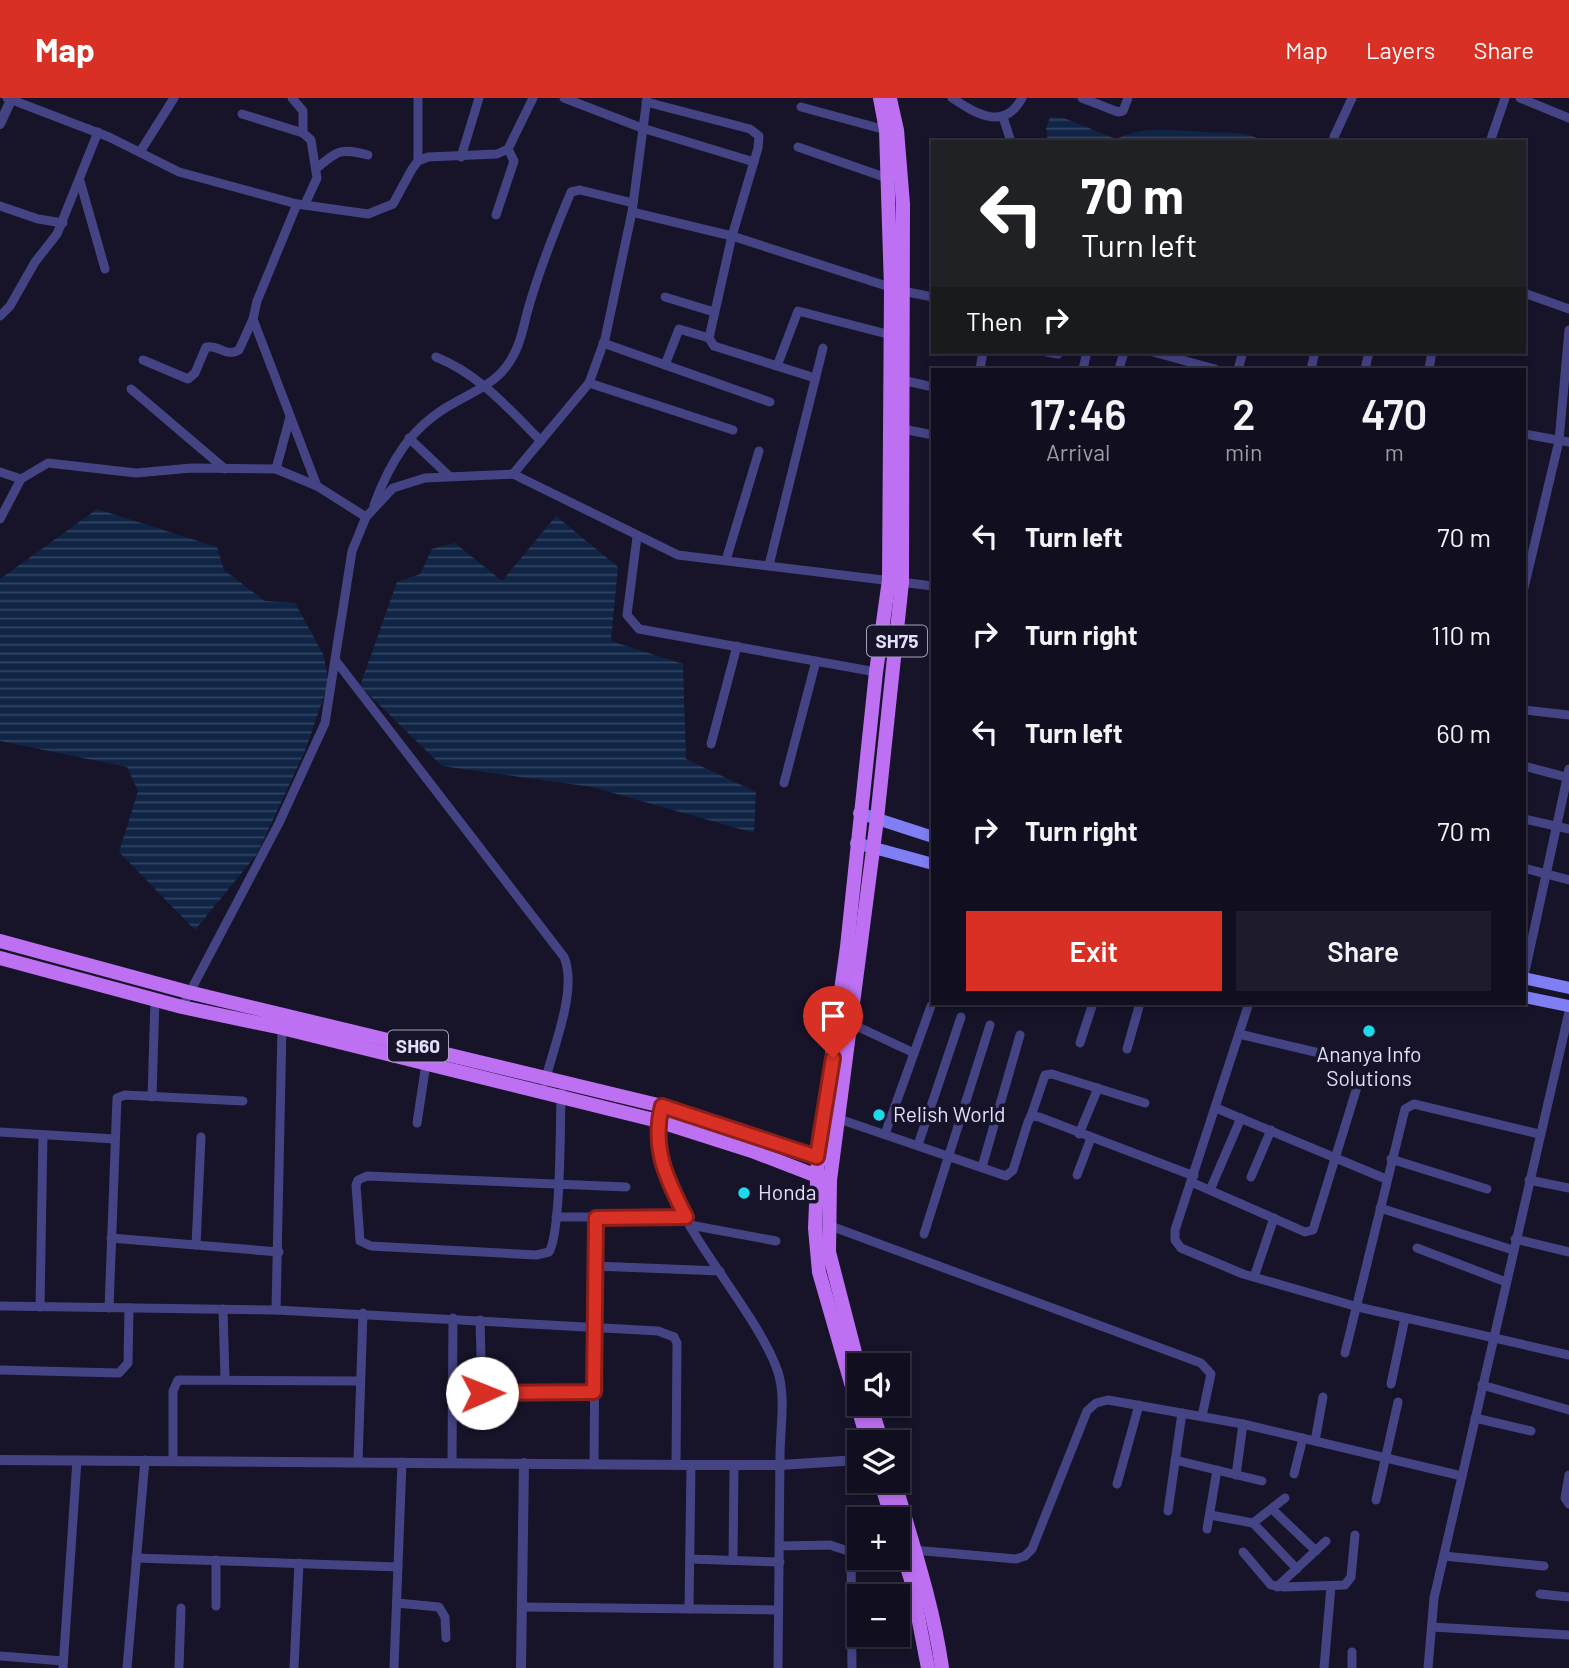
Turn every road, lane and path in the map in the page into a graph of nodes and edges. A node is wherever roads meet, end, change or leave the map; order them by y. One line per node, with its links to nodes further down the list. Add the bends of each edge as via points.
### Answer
1 (174, 98): 32 (street)
2 (292, 98): 26 (street, via 303,111)
3 (418, 98): 35 (street)
4 (479, 98): 34 (street)
5 (533, 98): 31 (street)
6 (564, 98): 23 (street)
7 (880, 98): 24 (main road, SH75)
8 (890, 98): 47 (main road, SH75, via 903,204)
9 (952, 98): 20 (street, via 980,116)
10 (1022, 98): 20 (street)
11 (1082, 98): 12 (street, via 1118,112)
12 (1128, 98)
13 (1352, 98): 27 (street)
14 (1505, 98): 29 (street)
15 (1520, 98): 21 (street)
16 (10, 99): 22 (street); 25 (street)
17 (647, 100): 23 (street); 36 (street, via 755,132 760,142)
18 (801, 107): 24 (street)
19 (243, 114): 26 (street)
20 (1003, 117): 28 (street)
21 (1569, 118)
22 (0, 124)
23 (642, 128): 36 (street); 42 (street)
24 (886, 130): 38 (main road, SH75)
25 (99, 132): 32 (street); 39 (street)
26 (303, 133): 37 (street, via 315,148)
27 (1334, 137)
28 (1010, 140)
29 (1491, 140)
30 (798, 147): 38 (street)
31 (508, 149): 34 (street); 43 (street, via 514,161)
32 (140, 152): 40 (street, via 179,172)
33 (368, 155): 37 (street, via 337,151)
34 (461, 157): 35 (street)
35 (418, 161): 40 (street, via 393,204 382,211 368,214)
36 (754, 162): 45 (street)
37 (317, 167): 40 (street, via 317,178)
38 (887, 178): 47 (main road, SH75)
39 (80, 181): 44 (street); 46 (street)
40 (301, 204): 54 (street, via 257,301)
41 (0, 206): 44 (street)
42 (633, 208): 45 (street); 58 (street); 70 (street, via 580,190 571,192 519,345 506,367)
43 (496, 215)
44 (63, 223): 53 (street)
45 (732, 236): 47 (street); 52 (street)
46 (105, 269)
47 (897, 290): 50 (street); 56 (main road, SH75); 68 (main road, SH75)
48 (1526, 294): 51 (street)
49 (665, 297): 52 (street)
50 (931, 297)
51 (1569, 309)
52 (714, 312): 57 (street)
53 (0, 316)
54 (254, 319): 62 (street, via 239,350 229,353 206,347 188,379); 74 (street)
55 (1569, 330): 80 (street)
56 (891, 335): 64 (street, via 799,311); 98 (main road, SH75)
57 (709, 338): 63 (street, via 679,329); 64 (street, via 714,346)
58 (603, 343): 63 (street); 69 (street)
59 (823, 348): 67 (street)
60 (1157, 354): 65 (street)
61 (436, 357): 70 (street)
62 (143, 360)
63 (665, 365): 73 (street)
64 (777, 366): 67 (street)
65 (1184, 366): 66 (street)
66 (1205, 368)
67 (815, 378): 96 (street)
68 (902, 380): 71 (street); 76 (main road, SH75)
69 (589, 383): 75 (street); 81 (street)
70 (485, 387): 79 (street, via 434,415); 81 (street)
71 (931, 387)
72 (131, 389): 85 (street)
73 (770, 402)
74 (290, 416): 84 (street); 90 (street)
75 (733, 429)
76 (903, 429): 77 (street); 98 (main road, SH75)
77 (931, 435)
78 (1526, 435): 80 (street)
79 (409, 438): 88 (street); 91 (street, via 394,459)
80 (1559, 440): 82 (street); 97 (street)
81 (541, 441): 87 (street)
82 (1569, 442)
83 (759, 451): 95 (street)
84 (275, 469): 85 (street); 90 (street)
85 (226, 470): 89 (street, via 136,473 48,463)
86 (0, 471): 89 (street)
87 (513, 474): 88 (street); 94 (street)
88 (449, 476): 91 (street, via 393,488)
89 (21, 479): 93 (street)
90 (317, 486): 92 (street)
91 (373, 508): 92 (street)
92 (366, 517): 101 (street, via 352,551)
93 (0, 519)
94 (638, 537): 95 (street, via 678,555); 100 (street, via 627,615 630,622 639,629)
95 (726, 560): 96 (street)
96 (769, 565): 98 (street)
97 (1526, 580)
98 (896, 581): 99 (street); 103 (main road, SH75); 111 (main road, SH75)
99 (931, 586)
100 (737, 646): 102 (street); 106 (street)
101 (336, 661): 127 (street, via 325,723 313,752); 148 (street, via 564,957 569,986)
102 (816, 661): 103 (street); 109 (street)
103 (876, 672): 110 (main road, SH75)
104 (1526, 710): 105 (street)
105 (1569, 715)
106 (711, 744)
107 (1526, 766): 108 (street)
108 (1568, 775): 113 (street)
109 (784, 783)
110 (859, 813): 111 (main road); 116 (main road, SH75)
111 (877, 819): 115 (main road); 117 (main road, SH75)
112 (1526, 819): 113 (street)
113 (1557, 826): 114 (street); 120 (street)
114 (1569, 829)
115 (931, 836)
116 (856, 843): 117 (main road); 175 (main road, SH75, via 847,947)
117 (874, 848): 118 (main road); 138 (main road, SH75)
118 (931, 863)
119 (1526, 869): 120 (street)
120 (1546, 874): 121 (street); 124 (street)
121 (1569, 880)
122 (0, 942): 127 (main road, SH60)
123 (0, 958): 129 (main road, SH60)
124 (1526, 968)
125 (1526, 977): 126 (main road)
126 (1569, 988)
127 (188, 992): 135 (street); 148 (main road, SH60)
128 (1526, 997): 134 (main road)
129 (155, 1000): 135 (main road, SH60); 153 (street)
130 (1092, 1005): 143 (street)
131 (1139, 1005): 144 (street)
132 (1248, 1005): 141 (street)
133 (931, 1006): 145 (street)
134 (1569, 1006)
135 (182, 1007): 140 (main road, SH60)
136 (1569, 1012): 169 (street)
137 (961, 1017): 173 (street)
138 (852, 1024): 145 (street); 161 (main road, SH75)
139 (990, 1025): 174 (street)
140 (282, 1028): 147 (main road, SH60); 205 (street)
141 (1239, 1034): 146 (street); 158 (street)
142 (1020, 1035): 179 (street)
143 (1080, 1044)
144 (1127, 1049)
145 (914, 1054): 166 (street)
146 (1332, 1056)
147 (426, 1064): 152 (main road, SH60); 163 (street)
148 (546, 1077): 149 (main road, SH60); 152 (street)
149 (563, 1081): 154 (street); 157 (main road, SH60)
150 (1358, 1084): 176 (street)
151 (1098, 1088): 156 (street); 159 (street, via 1052,1073 1045,1075); 167 (street)
152 (542, 1092): 154 (main road, SH60)
153 (152, 1097): 155 (street); 172 (street, via 117,1097)
154 (561, 1097): 162 (main road, SH60); 187 (street)
155 (243, 1101)
156 (1145, 1103)
157 (662, 1106): 162 (street); 175 (main road, SH60)
158 (1216, 1108): 160 (street); 183 (street)
159 (1031, 1116): 167 (street); 179 (street, via 1011,1174)
160 (1241, 1118): 164 (street); 191 (street)
161 (839, 1119): 166 (street); 178 (main road, SH75)
162 (658, 1122): 180 (main road, SH60); 196 (street, via 660,1160)
163 (417, 1123)
164 (1271, 1130): 176 (street); 182 (street)
165 (0, 1132): 168 (street)
166 (885, 1134): 173 (street)
167 (1079, 1134): 171 (street)
168 (43, 1135): 172 (street); 212 (street)
169 (1539, 1135): 177 (street, via 1413,1104 1402,1114); 186 (street)
170 (201, 1137): 202 (street)
171 (1091, 1138): 181 (street); 183 (street)
172 (115, 1139): 199 (street)
173 (918, 1146): 174 (street)
174 (950, 1156): 179 (street); 198 (street)
175 (817, 1157): 178 (main road, SH60); 180 (main road, SH75)
176 (1336, 1158): 184 (street); 195 (street, via 1313,1230 1305,1232)
177 (1391, 1159): 184 (street); 190 (street)
178 (832, 1162): 185 (main road, SH75)
179 (982, 1167)
180 (815, 1175): 185 (main road, SH60); 243 (main road, via 819,1272)
181 (1077, 1175)
182 (1251, 1178)
183 (1193, 1179): 191 (street); 209 (street, via 1175,1240 1188,1251)
184 (1386, 1179): 192 (street)
185 (830, 1180): 197 (main road)
186 (1529, 1180): 189 (street); 200 (street)
187 (558, 1186): 188 (street); 193 (street); 193 (street, via 367,1176 356,1185 360,1241 371,1246 544,1255 553,1246)
188 (626, 1187)
189 (1569, 1188)
190 (1487, 1189)
191 (1210, 1190): 195 (street)
192 (1380, 1208): 204 (street); 213 (street)
193 (556, 1217): 194 (street)
194 (596, 1218): 196 (street); 207 (street)
195 (1274, 1219): 209 (street)
196 (688, 1221): 201 (street); 208 (street)
197 (828, 1225): 224 (main road, via 833,1275); 240 (street, via 1209,1367)
198 (924, 1234)
199 (111, 1238): 202 (street); 214 (street)
200 (1515, 1239): 204 (street); 206 (street)
201 (776, 1241)
202 (196, 1245): 205 (street)
203 (1417, 1248): 210 (street)
204 (1513, 1250): 210 (street)
205 (279, 1252): 217 (street)
206 (1569, 1252)
207 (595, 1266): 208 (street); 222 (street)
208 (720, 1271): 262 (street, via 777,1369)
209 (1254, 1277): 213 (street)
210 (1506, 1282): 223 (street)
211 (0, 1306): 212 (street)
212 (40, 1307): 214 (street)
213 (1358, 1307): 220 (street); 225 (street)
214 (109, 1308): 215 (street)
215 (129, 1308): 216 (street); 227 (street, via 128,1363 119,1373)
216 (223, 1309): 217 (street); 228 (street)
217 (275, 1310): 218 (street)
218 (363, 1313): 219 (street); 229 (street)
219 (453, 1318): 221 (street); 234 (street)
220 (1405, 1318): 223 (street); 230 (street)
221 (480, 1320): 222 (street); 233 (street)
222 (594, 1326): 232 (street); 259 (street, via 658,1331 677,1343)
223 (1493, 1339): 226 (street); 231 (street)
224 (855, 1353)
225 (1345, 1353)
226 (1569, 1354)
227 (0, 1370)
228 (225, 1379): 229 (street); 251 (street, via 184,1378 174,1385)
229 (360, 1381): 253 (street)
230 (1391, 1384)
231 (1482, 1385): 238 (street); 241 (street)
232 (594, 1392): 233 (street); 258 (street)
233 (482, 1393): 234 (street)
234 (452, 1394): 256 (street)
235 (1323, 1397): 246 (street)
236 (1398, 1402): 247 (street)
237 (1139, 1405): 239 (street); 269 (street); 281 (street, via 1108,1400 1087,1411 1032,1549 1025,1556 1016,1559)
238 (1569, 1410)
239 (1182, 1413): 240 (street); 252 (street)
240 (1202, 1416): 242 (street)
241 (1475, 1418): 244 (street); 267 (street)
242 (1243, 1424): 245 (street); 264 (street)
243 (865, 1430)
244 (1531, 1431)
245 (1303, 1438): 246 (street); 265 (street)
246 (1315, 1441): 247 (street)
247 (1385, 1458): 267 (street); 271 (street)
248 (0, 1460): 249 (street)
249 (78, 1460): 250 (street); 311 (street)
250 (145, 1460): 251 (street); 285 (street)
251 (173, 1460): 253 (street)
252 (1175, 1460): 263 (street); 274 (street)
253 (358, 1461): 255 (street)
254 (847, 1461): 262 (street)
255 (402, 1462): 256 (street); 293 (street)
256 (452, 1462): 257 (street)
257 (524, 1464): 258 (street); 302 (street)
258 (594, 1464): 259 (street)
259 (676, 1465): 260 (street)
260 (691, 1465): 261 (street); 286 (street)
261 (734, 1465): 262 (street); 288 (street)
262 (780, 1465): 280 (street)
263 (1217, 1470): 264 (street); 275 (street)
264 (1236, 1475): 268 (street)
265 (1294, 1475)
266 (1569, 1475): 272 (street, via 1565,1498)
267 (1462, 1476): 284 (street)
268 (1262, 1481)
269 (1117, 1484)
270 (1285, 1498): 273 (street)
271 (1376, 1500)
272 (1569, 1504)
273 (1272, 1509): 276 (street); 282 (street)
274 (1168, 1511)
275 (1210, 1515): 276 (street); 277 (street)
276 (1253, 1523): 294 (street)
277 (1208, 1530)
278 (1356, 1535): 296 (street, via 1349,1582)
279 (1326, 1542): 282 (street)
280 (779, 1546): 290 (street); 318 (street, via 830,1545 851,1552)
281 (910, 1547)
282 (1317, 1550): 294 (street)
283 (1243, 1552): 297 (street)
284 (1444, 1556): 292 (street); 306 (street)
285 (136, 1558): 287 (street); 312 (street)
286 (690, 1559): 288 (street); 304 (street)
287 (216, 1560): 291 (street); 301 (street)
288 (733, 1560): 290 (street)
289 (910, 1561): 320 (main road, via 937,1631)
290 (780, 1562): 305 (street)
291 (299, 1563): 293 (street); 314 (street)
292 (1544, 1566)
293 (398, 1567): 300 (street)
294 (1297, 1569): 297 (street)
295 (909, 1570): 319 (main road)
296 (1331, 1586): 297 (street); 321 (street)
297 (1277, 1587)
298 (1539, 1594): 299 (street)
299 (1569, 1597)
300 (397, 1602): 308 (street, via 439,1607 445,1617); 315 (street)
301 (216, 1606)
302 (522, 1607): 304 (street); 316 (street)
303 (181, 1608): 313 (street)
304 (689, 1609): 305 (street)
305 (778, 1610): 317 (street)
306 (1432, 1626): 307 (street); 323 (street)
307 (1569, 1635)
308 (446, 1638)
309 (1352, 1652): 322 (street)
310 (0, 1656): 311 (street)
311 (63, 1665)
312 (127, 1668)
313 (179, 1668)
314 (295, 1668)
315 (394, 1668)
316 (521, 1668)
317 (778, 1668)
318 (852, 1668)
319 (928, 1668)
320 (942, 1668)
321 (1324, 1668)
322 (1352, 1668)
323 (1429, 1668)

